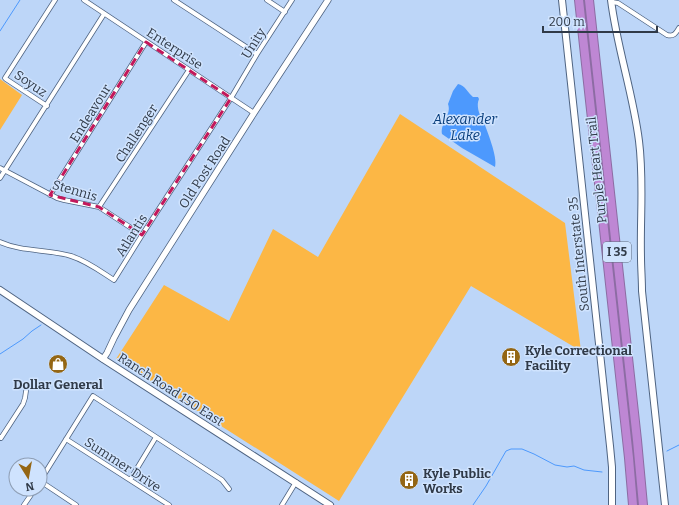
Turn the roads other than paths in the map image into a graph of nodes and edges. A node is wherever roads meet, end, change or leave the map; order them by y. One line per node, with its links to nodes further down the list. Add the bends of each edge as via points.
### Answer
1 (55, 0): 18 (street, Soyuz, via 5,78)
2 (84, 0): 12 (street, Enterprise)
3 (174, 0): 15 (street)
4 (267, 0): 11 (street)
5 (292, 0): 11 (street, Unity)
6 (328, 0): 19 (street, Old Post Road)
7 (562, 0): 41 (main road, South Interstate 35, via 610,446)
8 (579, 0): 42 (highway, Purple Heart Trail / I 35)
9 (589, 0): 43 (highway, Purple Heart Trail / I 35)
10 (611, 1): 13 (street, via 667,35 674,35); 44 (main road, via 639,141 642,291)
11 (285, 12): 15 (street, Unity)
12 (104, 14): 14 (street, Enterprise); 18 (street)
13 (679, 28)
14 (146, 42): 16 (street, Enterprise); 22 (street, Endeavour)
15 (257, 54): 17 (street, Unity)
16 (189, 70): 17 (street, Enterprise); 23 (street, Challenger)
17 (231, 98): 19 (street, Enterprise); 24 (street, Atlantis)
18 (47, 106): 20 (street)
19 (254, 113): 27 (street, Old Post Road, via 129,310)
20 (2, 170): 21 (street); 22 (street, Stennis)
21 (0, 178)
22 (50, 195): 23 (street, Stennis)
23 (99, 208): 24 (street, Stennis)
24 (142, 235): 25 (street, Atlantis, via 114,280 90,264 70,256 12,247)
25 (0, 242)
26 (0, 290): 27 (main road, Ranch Road 150 East)
27 (104, 359): 34 (main road, Ranch Road 150 East)
28 (26, 391): 29 (street, via 23,404)
29 (0, 437)
30 (156, 438): 31 (street, via 93,396); 33 (street); 36 (street, via 222,480)
31 (66, 439): 32 (street); 33 (street, Summer Drive)
32 (48, 468)
33 (130, 480): 38 (street, Summer Drive)
34 (296, 482): 39 (street); 40 (main road, Ranch Road 150 East)
35 (48, 486): 37 (street)
36 (229, 489)
37 (76, 505)
38 (169, 505)
39 (282, 505)
40 (330, 505)
41 (612, 505)
42 (633, 505)
43 (644, 505)
44 (665, 505)

